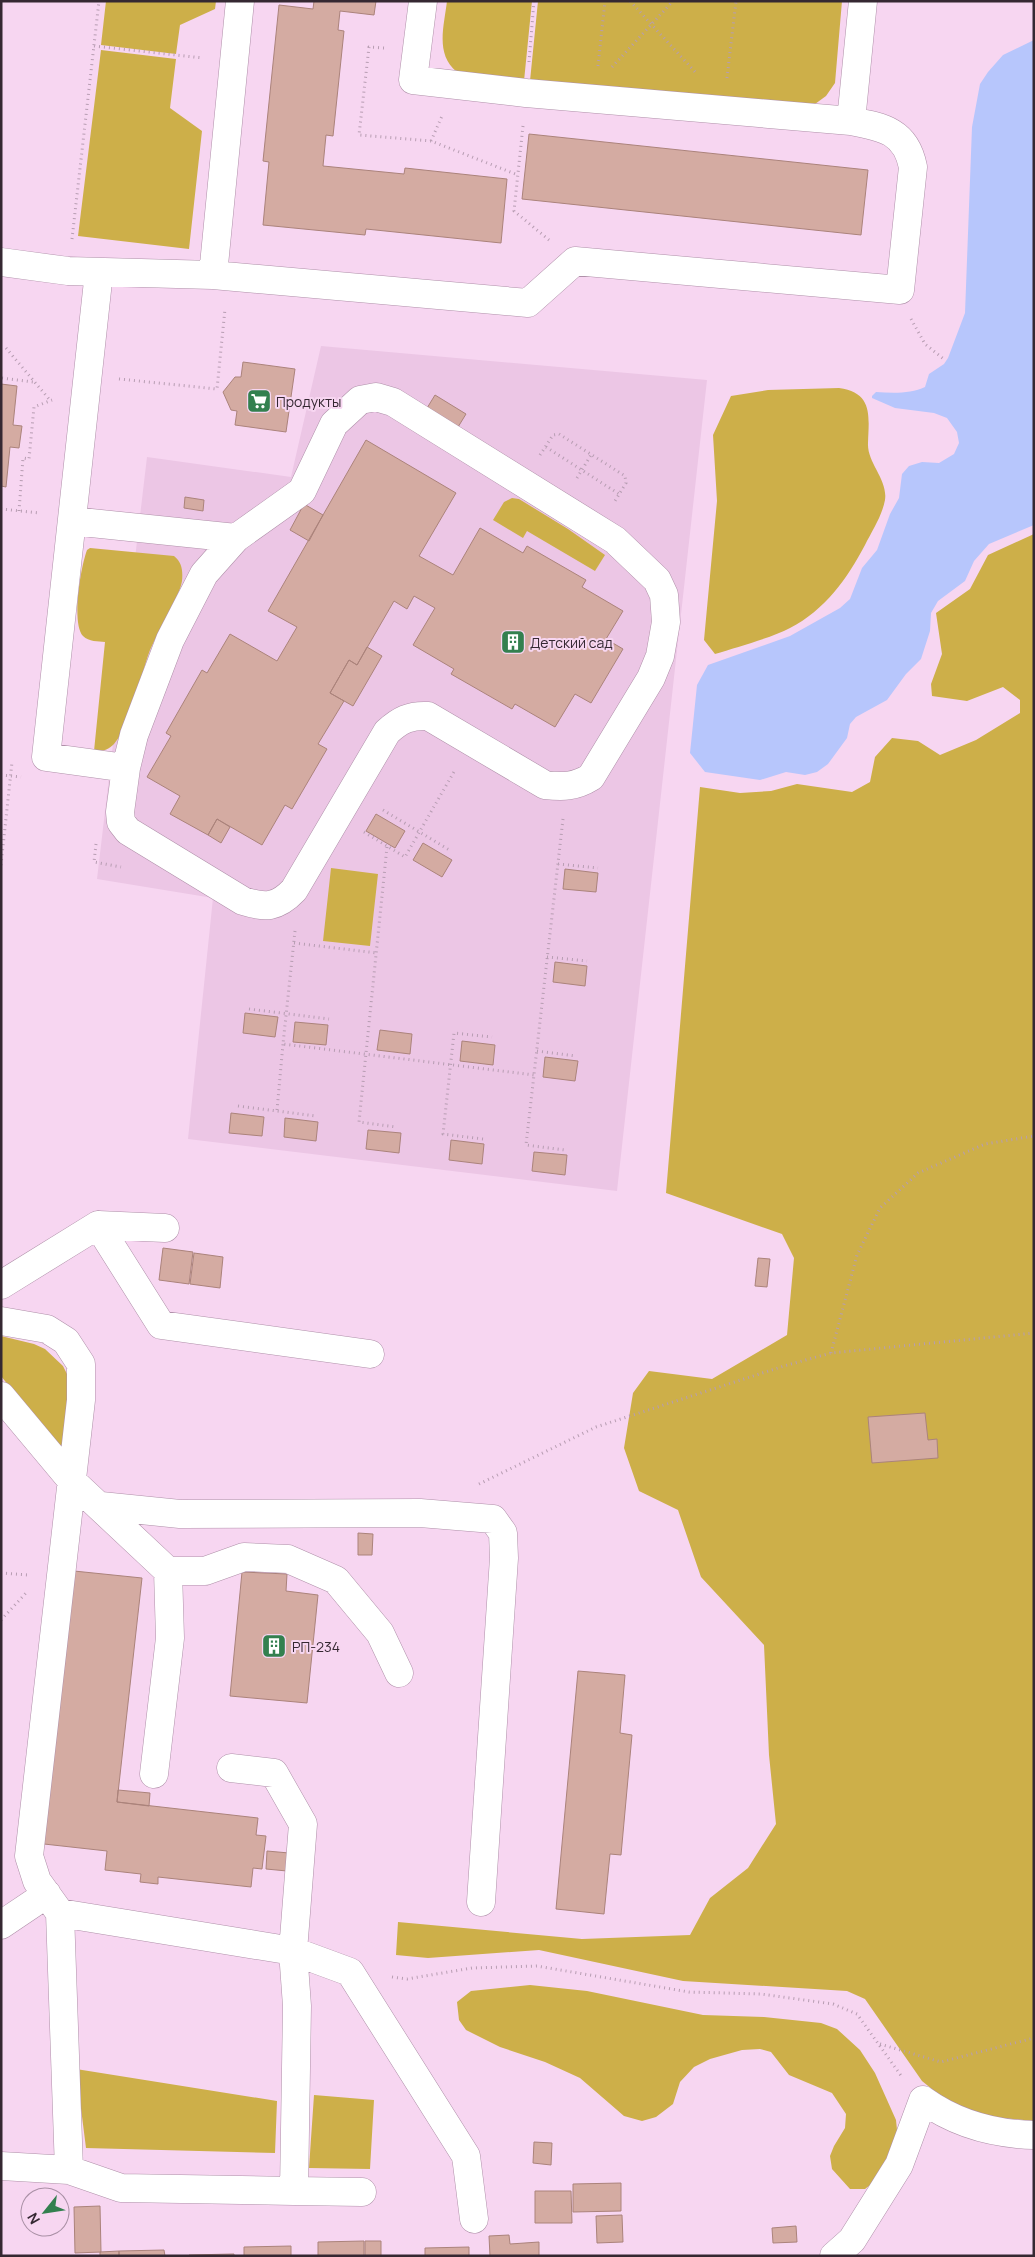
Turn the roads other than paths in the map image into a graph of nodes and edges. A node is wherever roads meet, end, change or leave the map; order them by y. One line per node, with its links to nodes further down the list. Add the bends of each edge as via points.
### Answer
1 (240, 1): 7 (lane)
2 (423, 1): 4 (lane, via 413,80)
3 (863, 1): 4 (lane)
4 (851, 121): 7 (lane, via 882,127 895,134 911,156 914,167 900,290 575,261 528,304)
5 (1, 262): 6 (lane)
6 (100, 272): 7 (lane); 8 (lane)
7 (213, 275)
8 (72, 520): 9 (lane); 10 (lane, via 46,757)
9 (236, 538): 10 (lane, via 204,574 170,640 134,735); 10 (lane, via 302,491 334,424 360,400 376,397 393,402 615,540 642,563 657,580 664,595 666,622 660,656 646,686 591,777 579,785 545,785 428,716 412,715 396,723 387,732 300,879 285,900 274,905 260,906 243,901 128,831 121,822 120,812)
10 (126, 768)
11 (98, 1225): 12 (lane); 13 (lane); 15 (lane, via 161,1325)
12 (165, 1228)
13 (1, 1285)
14 (1, 1321): 17 (lane, via 47,1329 66,1341 81,1364 81,1400)
15 (370, 1354)
16 (1, 1396): 17 (lane)
17 (72, 1481): 18 (lane); 24 (lane, via 29,1856 37,1881)
18 (101, 1506): 19 (lane); 23 (lane, via 180,1514 420,1513 492,1519 503,1533 504,1558)
19 (168, 1571): 20 (lane, via 205,1571 244,1557 288,1559 336,1580 380,1633); 22 (lane, via 170,1638)
20 (399, 1673)
21 (231, 1768): 26 (lane, via 274,1773 303,1824)
22 (154, 1774)
23 (481, 1902)
24 (54, 1904): 25 (lane); 26 (lane); 29 (lane)
25 (1, 1925)
26 (293, 1951): 30 (lane, via 296,2006); 32 (lane, via 350,1972 466,2156)
27 (1034, 2135): 33 (lane, via 1012,2134 964,2122 940,2112 923,2100 899,2165 852,2240)
28 (1, 2166): 29 (lane)
29 (69, 2170): 30 (lane, via 121,2188)
30 (294, 2191): 31 (lane)
31 (362, 2192)
32 (474, 2219)
33 (834, 2256)

